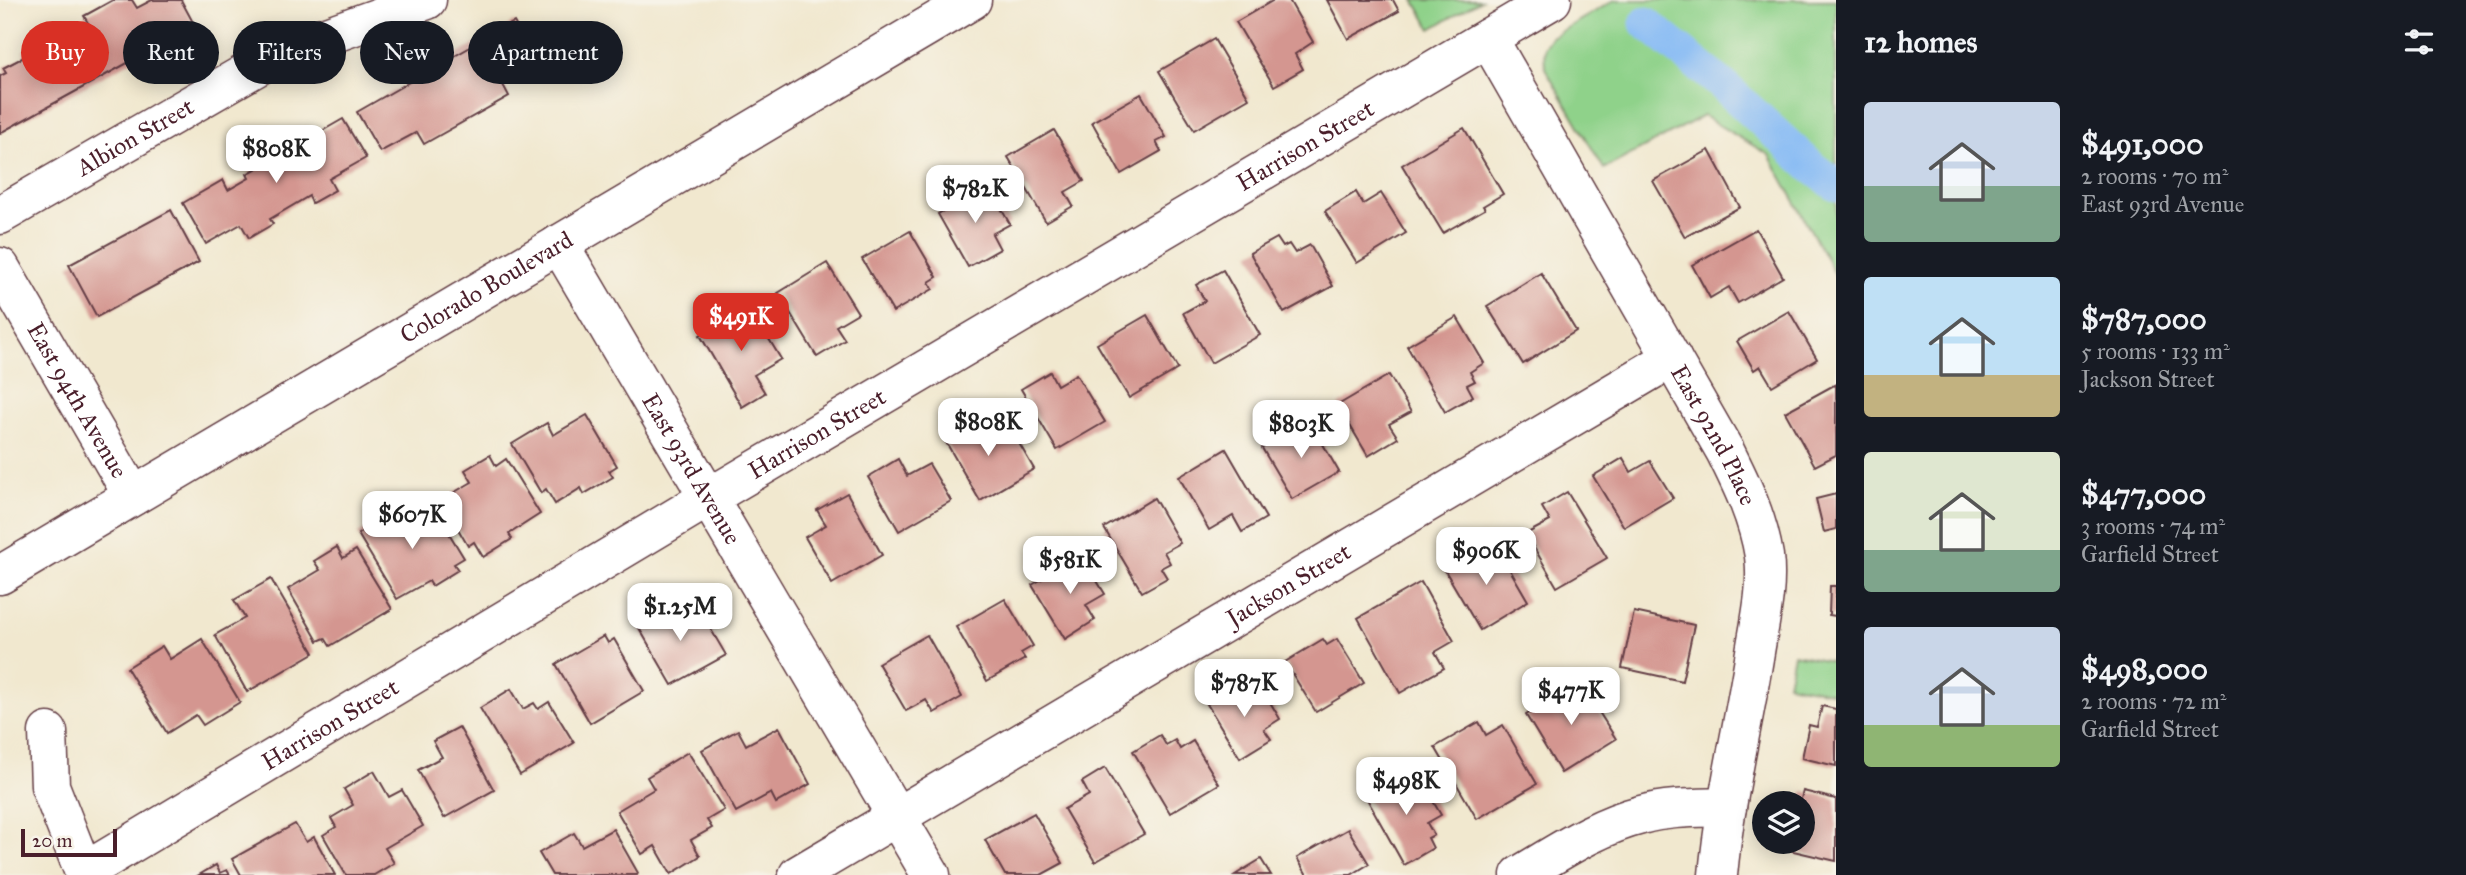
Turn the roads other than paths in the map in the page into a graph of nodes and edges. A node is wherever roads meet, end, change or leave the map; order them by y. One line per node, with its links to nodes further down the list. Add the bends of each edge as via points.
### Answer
1 (427, 0): 5 (street, Albion Street, via 284,51)
2 (972, 0): 6 (street, Colorado Boulevard)
3 (1552, 0): 4 (street, Harrison Street)
4 (1488, 38): 8 (street, East 92nd Place); 10 (street, Harrison Street)
5 (0, 215)
6 (559, 244): 9 (street, Colorado Boulevard); 10 (street, East 93rd Avenue)
7 (0, 267): 9 (street, East 94th Avenue)
8 (1672, 358): 13 (street, East 92nd Place, via 1744,487 1764,557 1765,592); 14 (street, Jackson Street)
9 (133, 496): 11 (street, Colorado Boulevard)
10 (708, 498): 14 (street, East 93rd Avenue); 15 (street, Harrison Street)
11 (0, 575)
12 (48, 732): 15 (street, via 50,786)
13 (1727, 807): 18 (street, via 1642,814 1605,827); 19 (street, East 92nd Place)
14 (897, 816): 16 (street, Jackson Street); 17 (street, East 93rd Avenue)
15 (85, 873)
16 (798, 875)
17 (931, 875)
18 (1520, 875)
19 (1718, 875)

